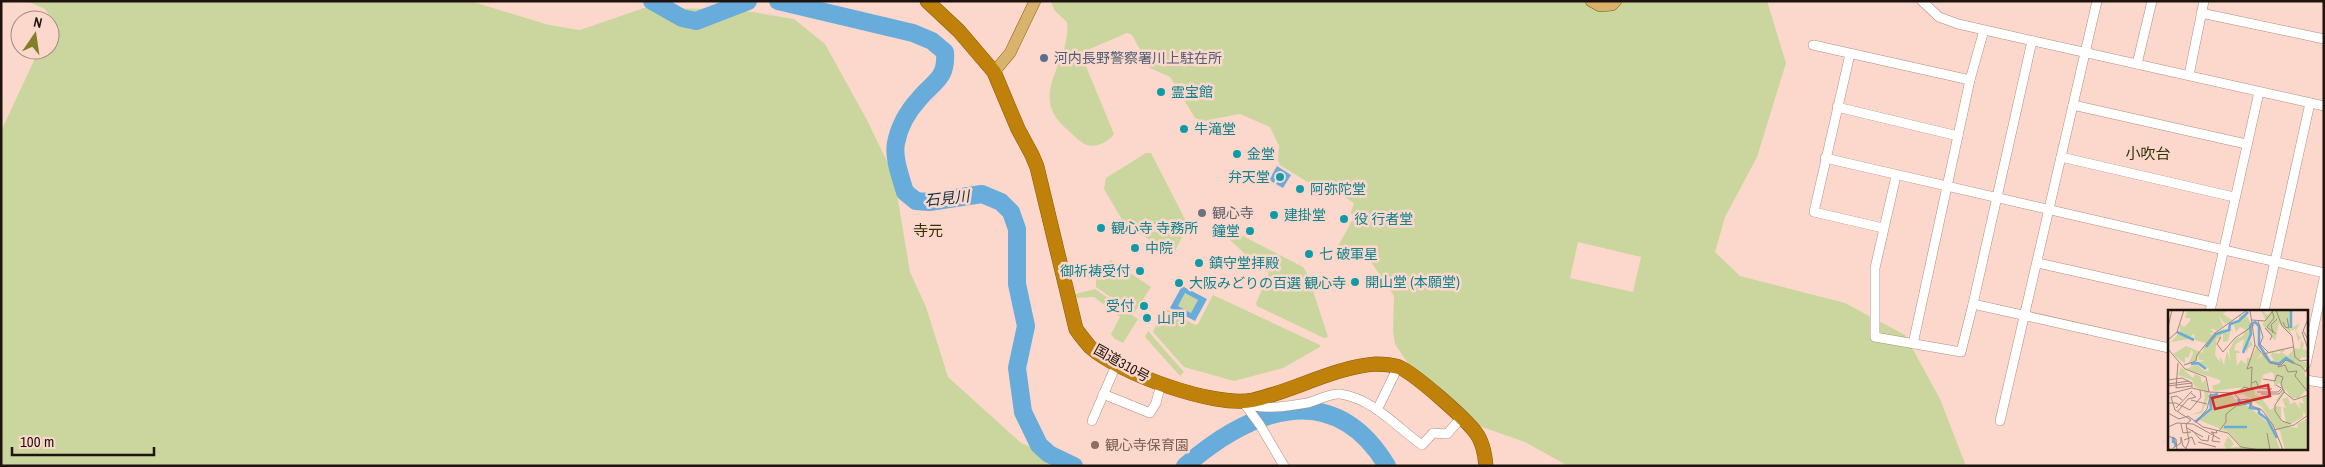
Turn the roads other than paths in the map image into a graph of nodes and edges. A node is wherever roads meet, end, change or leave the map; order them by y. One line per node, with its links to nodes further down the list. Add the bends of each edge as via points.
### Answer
1 (927, 1): 17 (highway, 国道310号, via 959,31)
2 (1036, 1): 17 (main road, via 1010,54)
3 (1591, 1): 4 (main road, via 1600,6 1612,5)
4 (1616, 1)
5 (1922, 1): 10 (street, via 1939,17)
6 (2097, 1): 14 (street)
7 (2152, 1): 16 (street)
8 (2204, 1): 9 (street)
9 (2201, 13): 11 (street); 18 (street)
10 (1984, 30): 12 (street); 19 (street)
11 (2324, 39)
12 (2032, 41): 14 (street); 31 (street)
13 (1813, 45): 15 (street)
14 (2085, 52): 16 (street); 22 (street)
15 (1850, 54): 19 (street); 24 (street)
16 (2137, 64): 18 (street)
17 (994, 72): 49 (highway, 国道310号, via 1037,167 1076,329 1091,347)
18 (2189, 75): 20 (street)
19 (1970, 80): 25 (street)
20 (2259, 92): 21 (street); 26 (street)
21 (2310, 103): 23 (street); 36 (street)
22 (2074, 105): 26 (street); 27 (street)
23 (2324, 106)
24 (1837, 107): 25 (street); 28 (street)
25 (1958, 136): 30 (street)
26 (2246, 144): 32 (street)
27 (2061, 157): 32 (street); 33 (street)
28 (1825, 158): 29 (street); 34 (street, via 1814,212)
29 (1896, 176): 30 (street); 34 (street)
30 (1948, 186): 31 (street); 46 (street)
31 (1997, 197): 33 (street); 40 (street)
32 (2234, 197): 35 (street)
33 (2049, 209): 35 (street); 37 (street)
34 (1883, 228): 46 (street, via 1875,268 1875,337)
35 (2222, 248): 36 (street); 41 (street)
36 (2275, 261): 38 (street); 42 (street)
37 (2038, 264): 41 (street); 43 (street)
38 (2324, 272)
39 (2324, 279): 44 (street)
40 (1973, 304): 43 (street); 46 (street, via 1961,352)
41 (2211, 306)
42 (2264, 310)
43 (2025, 316): 47 (street); 59 (street)
44 (2314, 326): 45 (street); 48 (street)
45 (2324, 328)
46 (1912, 344)
47 (2168, 348)
48 (2308, 354)
49 (1117, 363): 53 (highway, 国道310号); 54 (street)
50 (1398, 367): 55 (highway, 国道310号, via 1375,364); 56 (street); 57 (highway, 国道310号)
51 (2308, 380): 52 (street)
52 (2324, 383)
53 (1161, 384): 54 (street, via 1150,413); 55 (highway, 国道310号, via 1206,397)
54 (1103, 394): 58 (street)
55 (1243, 402): 56 (street, via 1255,406 1276,406 1306,403 1338,394 1356,398); 60 (street)
56 (1377, 410): 57 (street, via 1422,445 1433,433 1447,434)
57 (1461, 418): 61 (highway, 国道310号, via 1476,434 1483,448)
58 (1092, 421)
59 (2000, 421)
60 (1284, 466)
61 (1486, 466)

